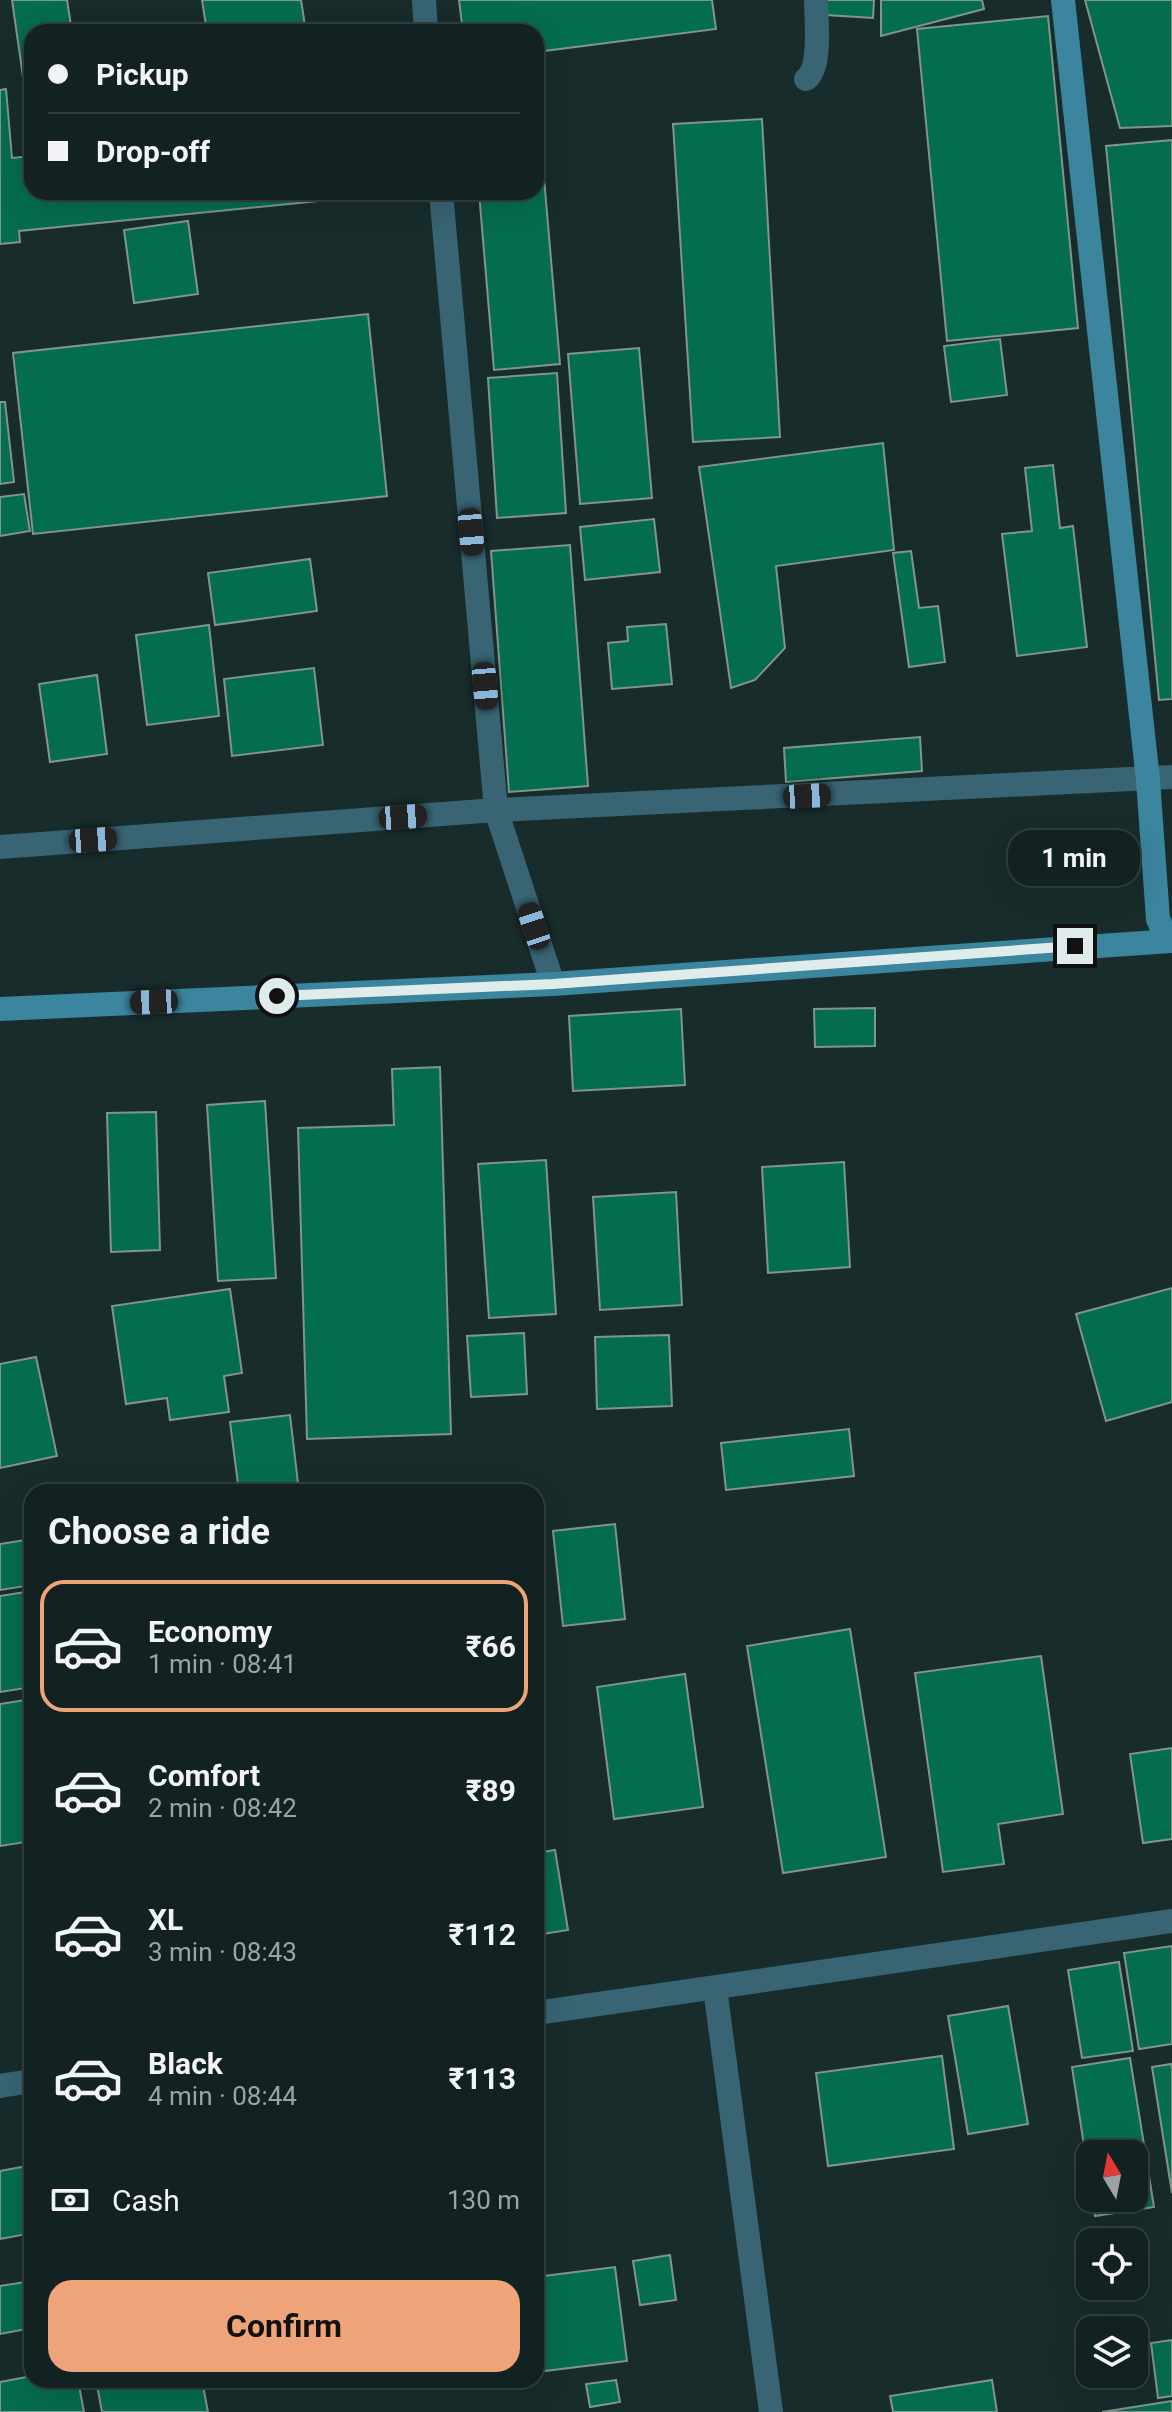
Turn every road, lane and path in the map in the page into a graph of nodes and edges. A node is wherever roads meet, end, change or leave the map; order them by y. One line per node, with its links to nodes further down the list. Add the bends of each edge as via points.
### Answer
1 (424, 0): 4 (street)
2 (816, 0): 5 (street, via 816,61)
3 (1063, 0): 7 (street)
4 (426, 24)
5 (806, 79)
6 (442, 200): 8 (street)
7 (1160, 779): 8 (street); 10 (street, via 1158,919)
8 (496, 810): 9 (street); 11 (street)
9 (0, 847)
10 (1170, 940): 11 (street)
11 (553, 984): 12 (street)
12 (0, 1009)
13 (1172, 1921): 14 (street)
14 (715, 1988): 15 (street); 18 (street)
15 (544, 2012)
16 (24, 2082): 17 (street)
17 (0, 2086)
18 (771, 2412)

